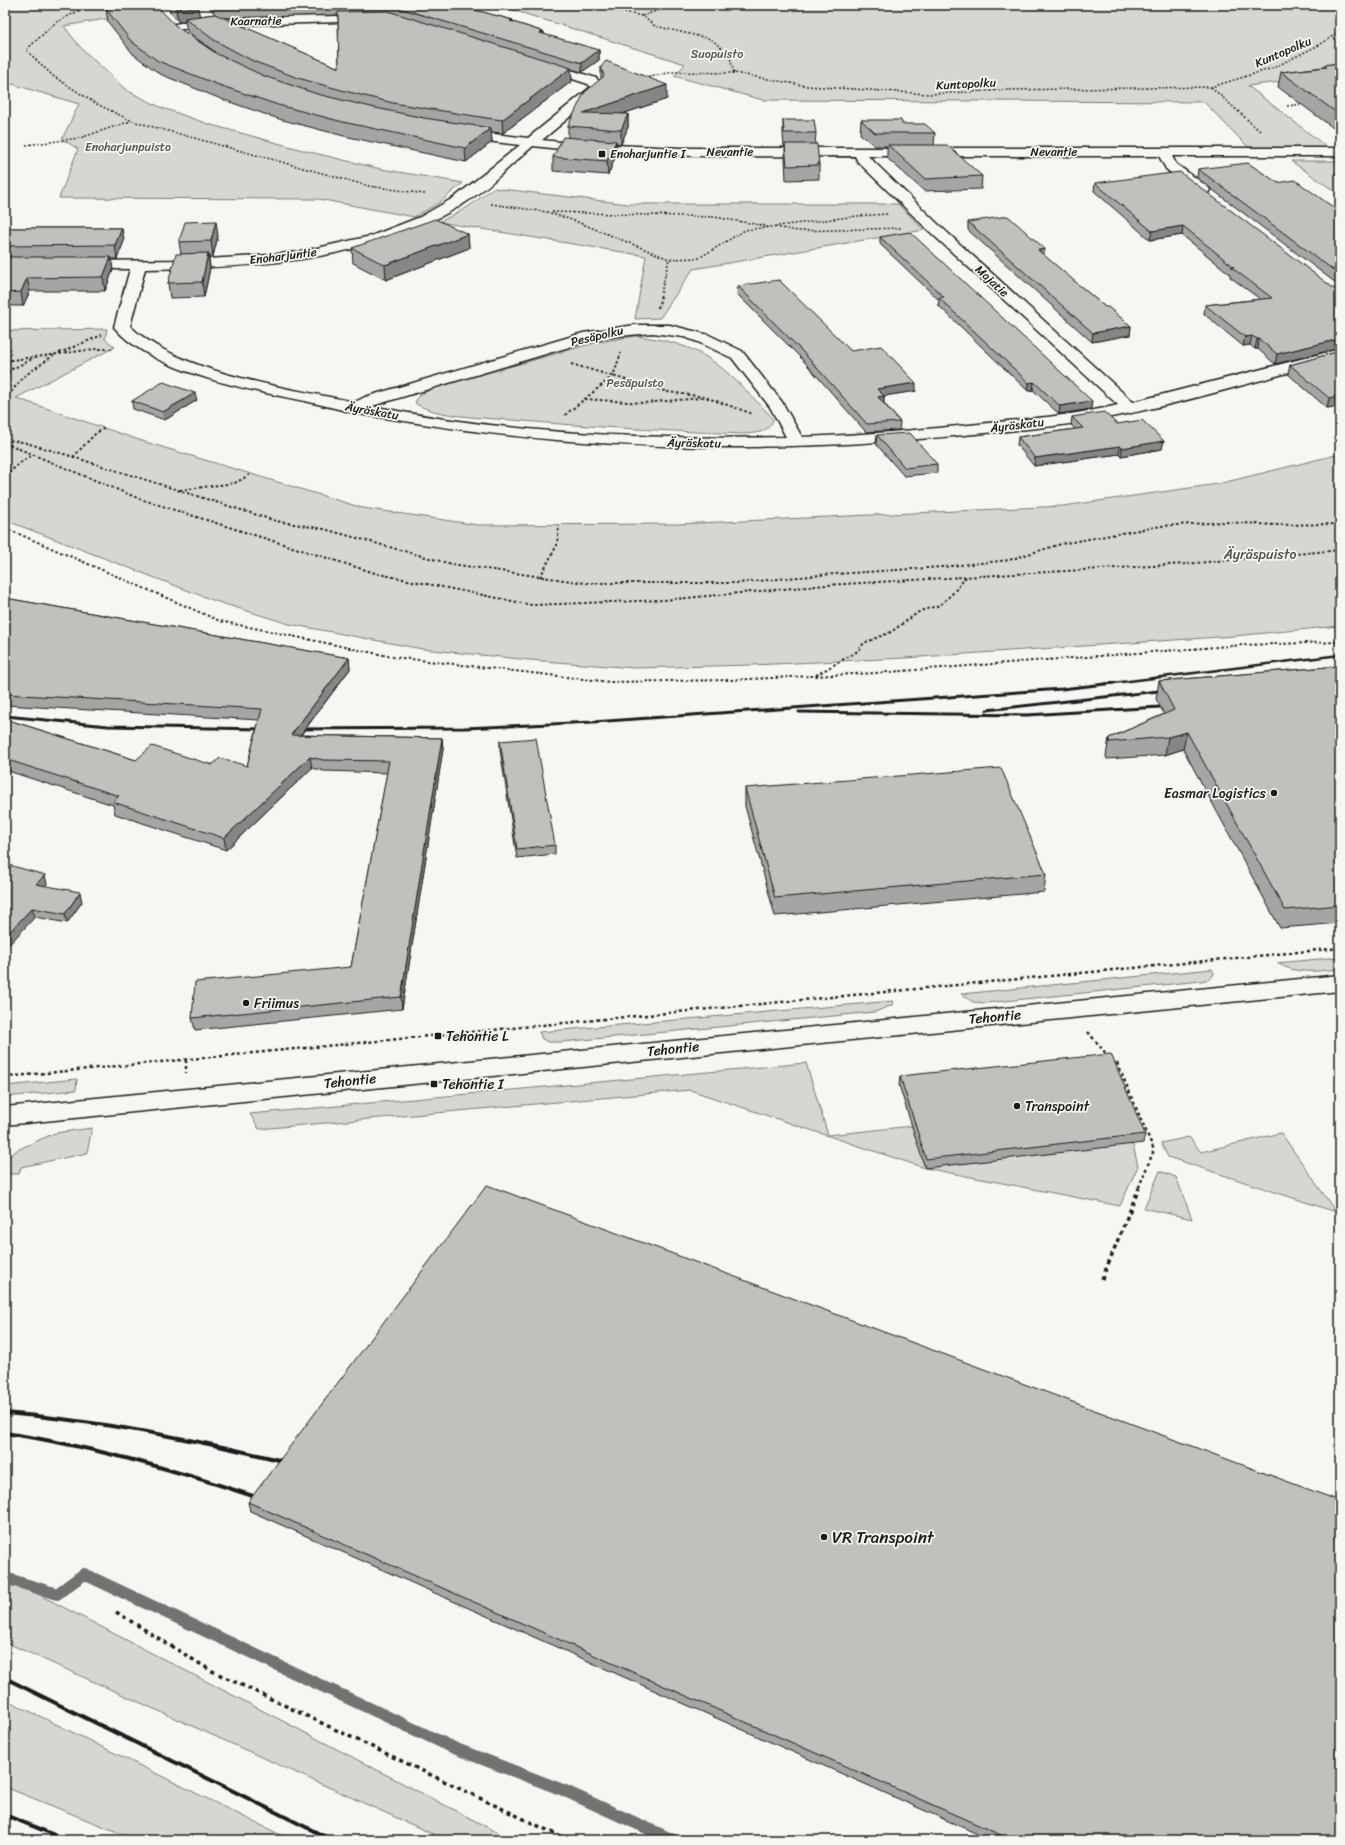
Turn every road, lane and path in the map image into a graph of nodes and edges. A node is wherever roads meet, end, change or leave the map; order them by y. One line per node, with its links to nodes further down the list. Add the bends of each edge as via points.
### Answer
1 (90, 5): 14 (path, via 70,13 48,27 26,50 53,76 94,103)
2 (593, 5): 5 (path)
3 (674, 5): 5 (path)
4 (163, 15): 6 (street, Kaarnatie, via 179,32 203,23)
5 (642, 16): 9 (path, via 655,26 711,39 729,54)
6 (380, 18)
7 (1340, 31): 11 (path, Kuntopolku, via 1321,44 1273,68)
8 (533, 62): 17 (street, via 598,85)
9 (734, 73): 10 (path, Kuntopolku, via 673,72); 11 (path, Kuntopolku, via 807,86 929,94 1004,90)
10 (642, 79)
11 (1211, 87): 16 (path)
12 (1310, 103): 13 (path)
13 (1287, 106)
14 (132, 121): 18 (path, via 104,133 78,139); 23 (path, via 369,186)
15 (452, 132): 17 (street, Nevantie)
16 (1264, 134)
17 (530, 143): 19 (street, Nevantie, via 681,152); 23 (street, Enoharjuntie)
18 (26, 145)
19 (858, 152): 21 (street, Nevantie); 25 (street, Majatie)
20 (1340, 152): 21 (street, Nevantie)
21 (1164, 153): 22 (street, via 1171,166)
22 (1214, 199)
23 (460, 200): 24 (path); 30 (street, Enoharjuntie, via 439,213 400,230 325,251 258,260)
24 (547, 212): 26 (path, via 714,217); 28 (path)
25 (919, 212): 26 (path, via 857,216); 27 (street, Majatie)
26 (771, 227): 27 (path, via 798,231); 28 (path, via 745,230 699,258)
27 (934, 228): 44 (street, Majatie)
28 (669, 259): 32 (path)
29 (68, 265): 30 (street, Enoharjuntie)
30 (139, 265): 31 (street)
31 (122, 327): 33 (street, Äyräskatu); 35 (path)
32 (652, 328): 34 (street, Pesäpolku, via 615,330); 39 (path, via 619,354); 46 (street, Pesäpolku, via 681,331 707,339 738,355 779,406)
33 (150, 348): 35 (path, via 95,349); 45 (street, Äyräskatu, via 166,357 211,372)
34 (540, 350): 39 (path, via 552,359); 45 (street, Pesäpolku, via 371,400)
35 (55, 354): 37 (path); 43 (path, via 23,377)
36 (1340, 354): 44 (street, Äyräskatu)
37 (37, 357): 38 (path); 40 (path, via 10,370)
38 (5, 361)
39 (613, 376): 41 (path, via 668,392); 42 (path)
40 (5, 377)
41 (705, 397): 42 (path, via 663,404); 46 (path)
42 (585, 399): 48 (path)
43 (5, 400)
44 (1129, 407): 50 (street, Äyräskatu, via 1086,417 928,436)
45 (355, 408): 48 (street, Äyräskatu, via 482,428)
46 (790, 426): 50 (street, Pesäpolku)
47 (104, 428): 54 (path)
48 (542, 433): 50 (street, Äyräskatu, via 679,443)
49 (5, 440): 54 (path, via 23,442)
50 (796, 442)
51 (5, 443): 52 (path)
52 (34, 455): 57 (path, via 19,462); 64 (path, via 140,498 378,574 532,605 664,600)
53 (1337, 455): 55 (path)
54 (73, 457): 58 (path)
55 (1340, 457)
56 (251, 474): 58 (path, via 235,483)
57 (5, 476)
58 (178, 490): 63 (path, via 276,522 324,529 450,564)
59 (1340, 524): 63 (path, via 1275,525 1224,522 1161,526 1115,532 1061,544 1009,560 738,583 585,583)
60 (560, 525): 63 (path, via 558,544)
61 (5, 528): 66 (path, via 220,621 394,657 610,682)
62 (1340, 550): 64 (path, via 1185,564)
63 (540, 577)
64 (966, 577): 66 (path, via 940,605 920,611 891,632 864,643 858,651)
65 (1340, 642): 66 (path, via 1243,646)
66 (815, 676)
67 (1340, 948): 72 (path)
68 (1340, 982): 73 (street, Tehontie)
69 (1088, 1026): 70 (path, via 1087,1031)
70 (1108, 1056)
71 (1117, 1063): 74 (path, via 1154,1150)
72 (5, 1077)
73 (5, 1116)
74 (1102, 1279)
75 (116, 1612): 76 (path, via 210,1670)
76 (568, 1840)

